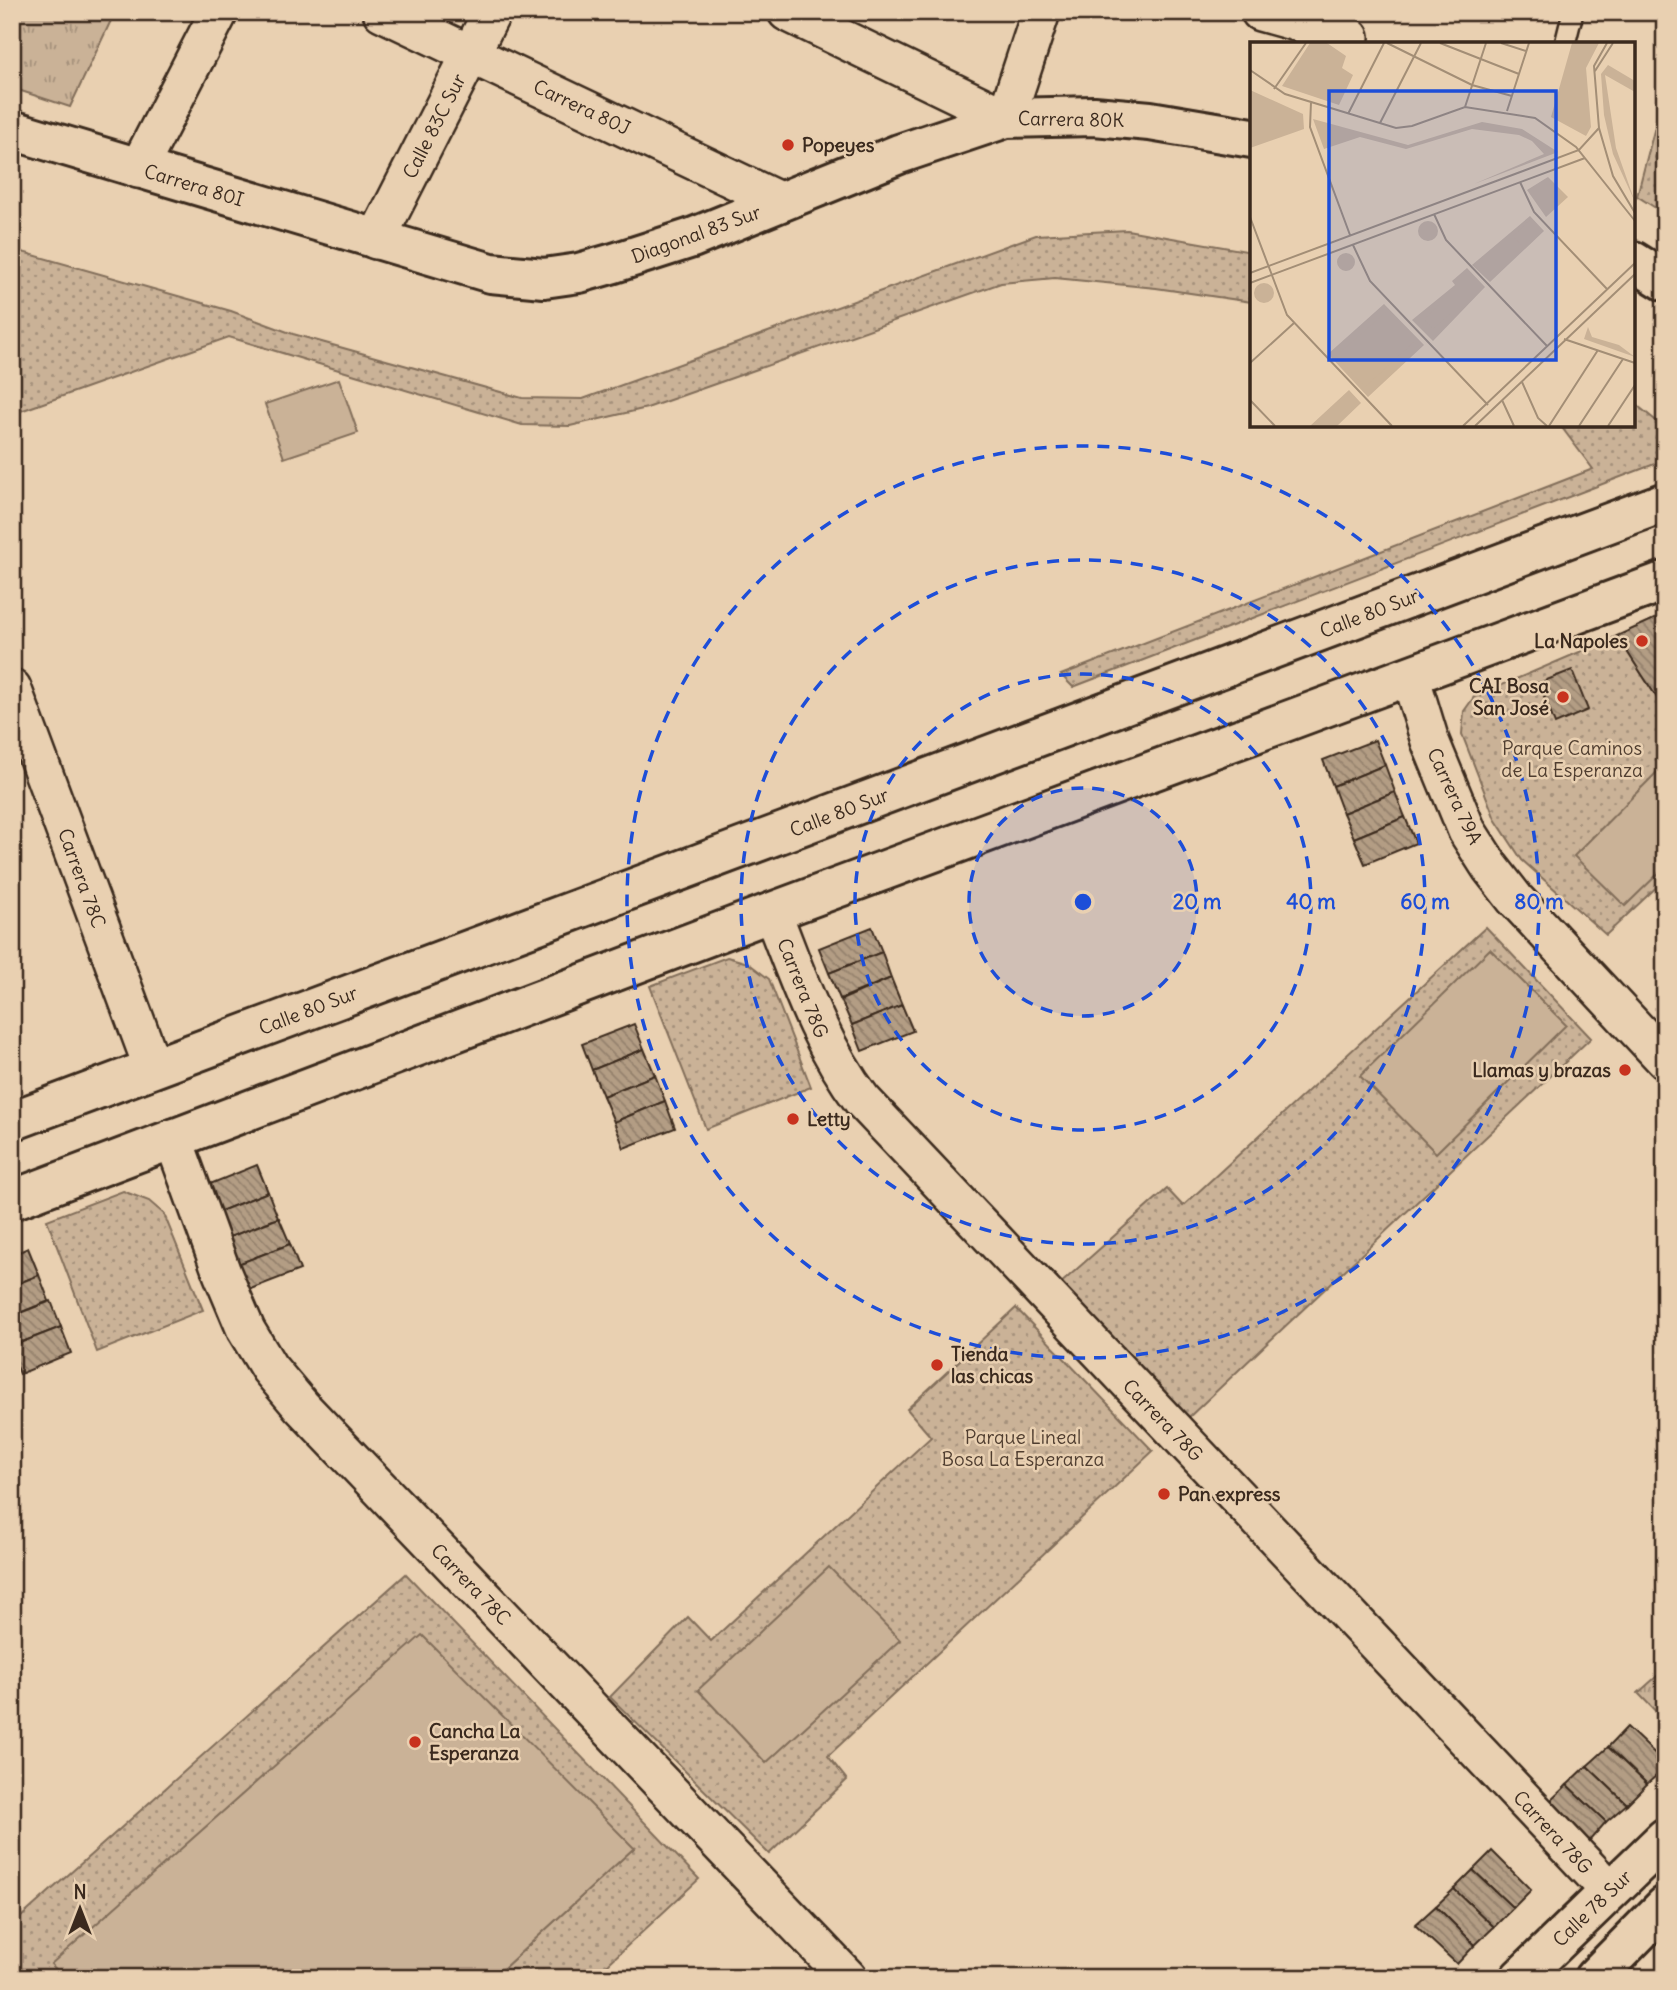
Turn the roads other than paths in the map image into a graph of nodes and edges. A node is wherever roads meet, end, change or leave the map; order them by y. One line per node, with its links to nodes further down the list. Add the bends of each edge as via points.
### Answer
1 (219, 12): 14 (street)
2 (382, 12): 10 (street, Carrera 80J)
3 (492, 12): 10 (street, Calle 83C Sur)
4 (787, 12): 11 (street, Carrera 80K)
5 (1041, 12): 11 (street)
6 (1260, 12): 8 (street)
7 (1573, 12): 9 (lane)
8 (1352, 31)
9 (1566, 42)
10 (471, 55): 15 (street, Carrera 80J); 16 (street, Calle 83C Sur)
11 (1006, 118): 13 (street, Carrera 80K, via 1094,116); 15 (street, Diagonal 83 Sur, via 912,149)
12 (12, 130): 14 (street, Carrera 80I)
13 (1250, 138)
14 (138, 169): 16 (street, Carrera 80I)
15 (781, 202): 16 (street, Diagonal 83 Sur, via 692,238 579,273 544,278 491,273)
16 (376, 240)
17 (1635, 262): 18 (street)
18 (1665, 281)
19 (1665, 502): 25 (street, Calle 80 Sur)
20 (1665, 581): 21 (street)
21 (1410, 676): 23 (street); 24 (street, Carrera 79A, via 1430,741 1467,831 1490,867 1515,900)
22 (12, 688): 25 (street, Carrera 78C)
23 (772, 912): 27 (street); 30 (street, Carrera 78G, via 820,1034 862,1100)
24 (1665, 1060)
25 (153, 1068): 26 (street, Calle 80 Sur)
26 (12, 1121)
27 (173, 1138): 28 (street); 32 (street, Carrera 78C, via 234,1305 269,1368)
28 (12, 1200)
29 (1665, 1838): 30 (street, Calle 78 Sur)
30 (1610, 1891): 33 (street, Calle 78 Sur)
31 (1665, 1906): 34 (street)
32 (848, 1978)
33 (1520, 1978)
34 (1594, 1978)

